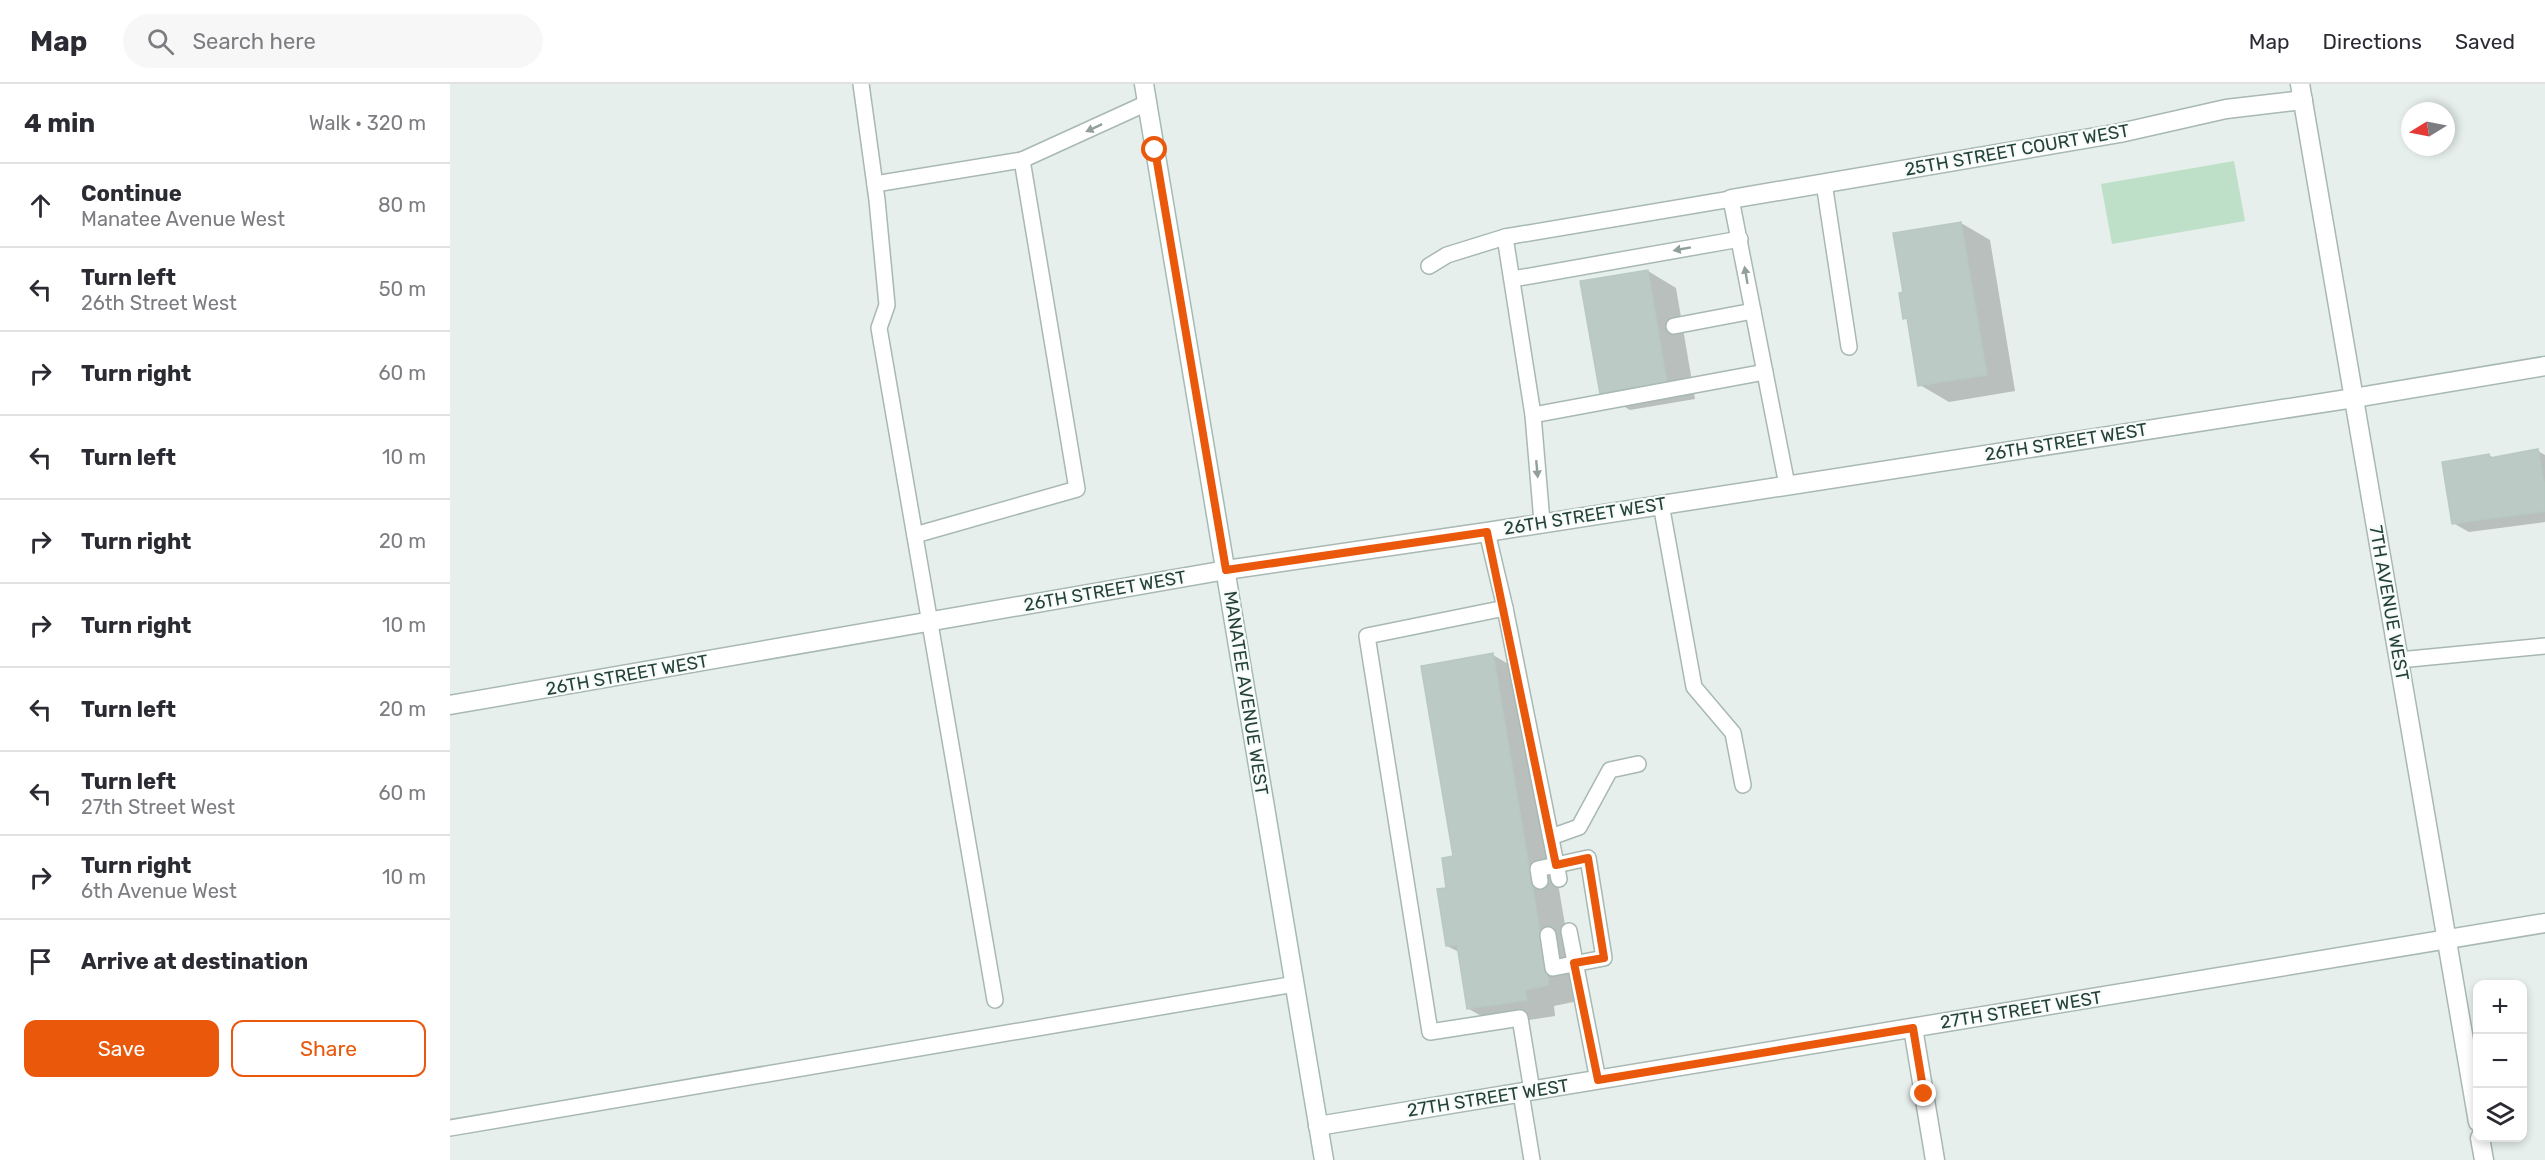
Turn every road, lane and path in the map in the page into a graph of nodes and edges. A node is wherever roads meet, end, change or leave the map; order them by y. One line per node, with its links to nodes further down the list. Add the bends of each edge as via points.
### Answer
1 (861, 84): 7 (lane)
2 (1144, 84): 4 (street, MANATEE AVENUE WEST)
3 (2302, 92): 6 (street, 25TH STREET COURT WEST, via 2120,133); 18 (street, 7TH AVENUE WEST)
4 (1147, 103): 5 (lane, one-way to 5); 25 (street, MANATEE AVENUE WEST)
5 (1022, 160): 7 (lane); 24 (lane, via 1077,489)
6 (1824, 183): 8 (street, 25TH STREET COURT WEST); 15 (lane)
7 (875, 184): 24 (lane, via 887,305 879,328)
8 (1731, 199): 9 (lane); 10 (lane)
9 (1505, 237): 11 (lane, via 1447,255); 12 (lane)
10 (1740, 239): 12 (lane, one-way to 12); 13 (lane, one-way to 10)
11 (1429, 266)
12 (1513, 279): 19 (lane)
13 (1753, 310): 14 (lane); 17 (lane)
14 (1674, 326)
15 (1849, 347)
16 (2545, 366): 18 (street, 26TH STREET WEST)
17 (1765, 372): 19 (lane); 20 (lane)
18 (2354, 398): 20 (street, 26TH STREET WEST); 29 (street, 7TH AVENUE WEST)
19 (1533, 415): 22 (lane, one-way to 22)
20 (1787, 484): 21 (street, 26TH STREET WEST)
21 (1661, 504): 22 (street, 26TH STREET WEST); 32 (lane, via 1694,687 1733,733)
22 (1542, 522): 23 (street, 26TH STREET WEST)
23 (1487, 532): 25 (street, 26TH STREET WEST); 26 (lane)
24 (915, 535): 27 (lane)
25 (1226, 570): 27 (street, 26TH STREET WEST); 41 (street, MANATEE AVENUE WEST)
26 (1504, 608): 33 (lane); 45 (lane, via 1367,636 1430,1032 1520,1018)
27 (930, 622): 30 (street, 26TH STREET WEST); 42 (lane)
28 (2545, 646): 29 (lane)
29 (2399, 660): 39 (street, 7TH AVENUE WEST)
30 (450, 705)
31 (1638, 764): 33 (lane, via 1610,770 1579,827)
32 (1743, 785)
33 (1551, 837): 34 (lane)
34 (1557, 872): 35 (lane, via 1538,869); 40 (lane, via 1588,858 1604,958)
35 (1540, 881)
36 (2545, 923): 39 (street, 27TH STREET WEST)
37 (1569, 931): 40 (lane)
38 (1548, 935): 40 (lane, via 1553,968)
39 (2447, 940): 43 (street, 27TH STREET WEST); 46 (street, 7TH AVENUE WEST)
40 (1574, 963): 44 (lane)
41 (1295, 984): 47 (street, MANATEE AVENUE WEST); 48 (lane)
42 (995, 1000)
43 (1913, 1028): 44 (street, 27TH STREET WEST); 52 (street)
44 (1598, 1080): 45 (street, 27TH STREET WEST)
45 (1527, 1092): 47 (street, 27TH STREET WEST); 51 (lane)
46 (2473, 1093)
47 (1318, 1126): 50 (street, MANATEE AVENUE WEST)
48 (450, 1128)
49 (2481, 1142): 53 (street)
50 (1324, 1160)
51 (1532, 1160)
52 (1935, 1160)
53 (2484, 1160)

